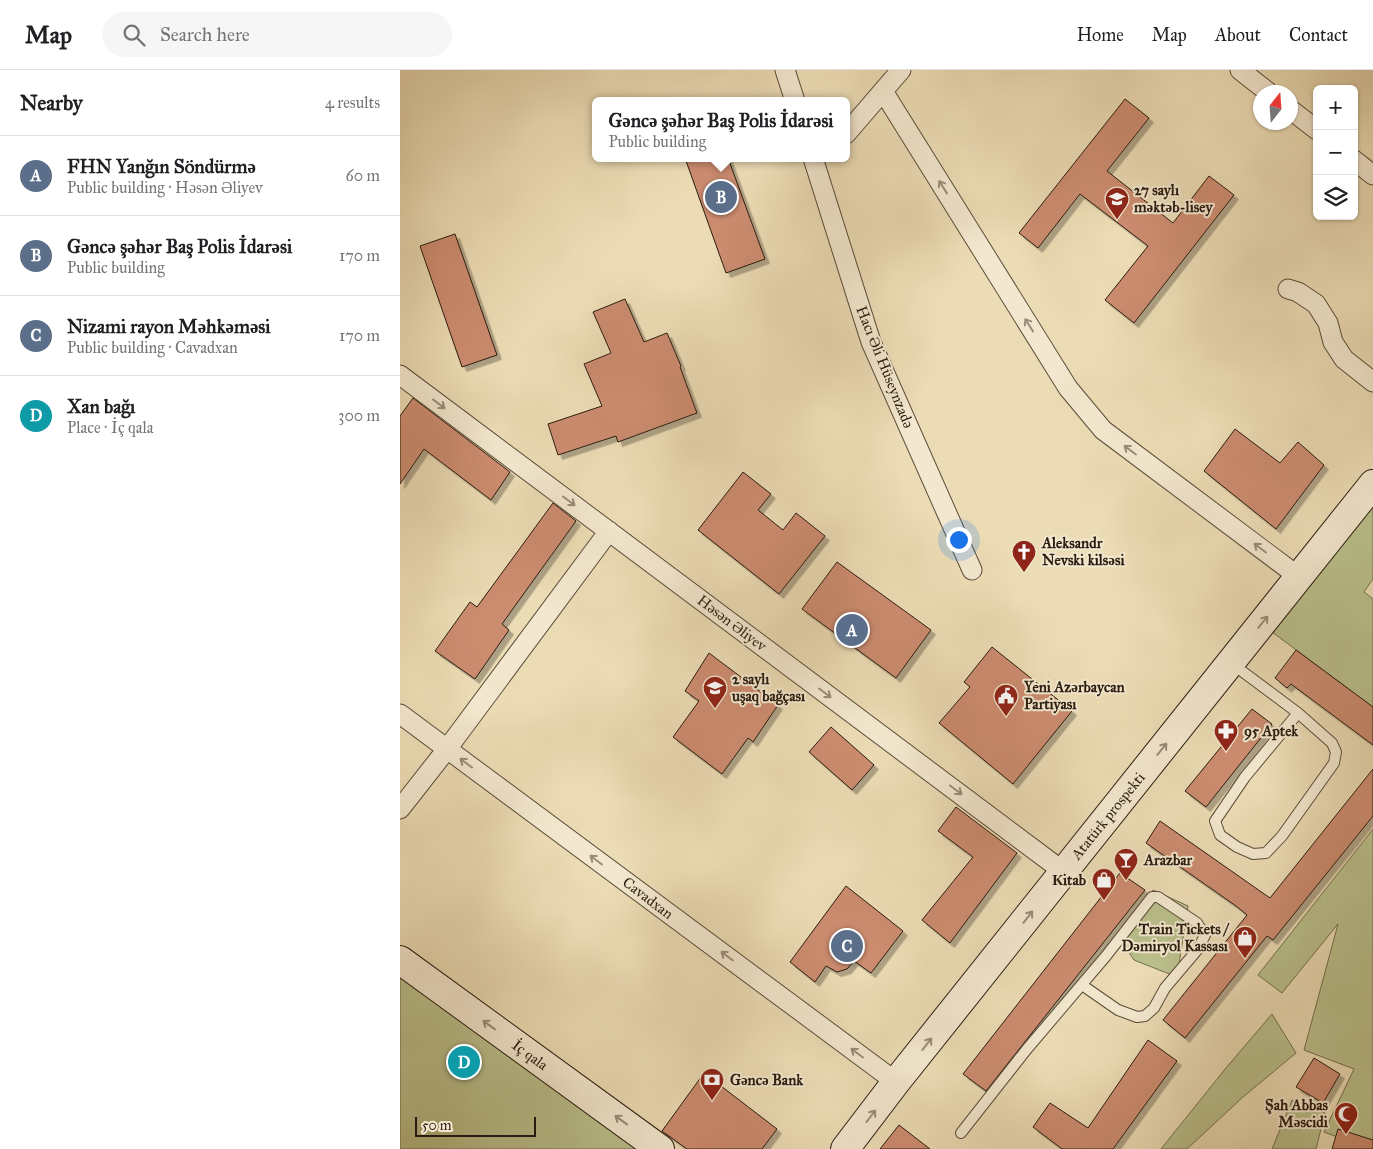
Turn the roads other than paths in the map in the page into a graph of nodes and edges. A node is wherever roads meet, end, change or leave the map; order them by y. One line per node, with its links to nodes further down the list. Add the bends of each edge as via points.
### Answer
1 (785, 70): 6 (street)
2 (901, 70): 5 (street)
3 (1240, 70): 4 (street)
4 (1259, 85)
5 (883, 91): 9 (street); 19 (street, one-way to 5, via 1103,430 1068,388)
6 (794, 97)
7 (1298, 116): 8 (street)
8 (1313, 127)
9 (850, 129)
10 (818, 162): 18 (street, Hacı Əli Hüseynzadə, via 871,342)
11 (1358, 163): 12 (street)
12 (1373, 175)
13 (1288, 289): 15 (street, via 1316,304 1328,322 1333,342 1344,359)
14 (400, 376): 17 (street, Həsən Əliyev, one-way to 17)
15 (1373, 382)
16 (1373, 484): 19 (main road, Atatürk prospekti)
17 (609, 531): 23 (street); 25 (street, Həsən Əliyev, one-way to 25)
18 (972, 570)
19 (1299, 577): 20 (main road, Atatürk prospekti, one-way to 19)
20 (1231, 662): 21 (lane); 25 (main road, Atatürk prospekti, one-way to 20)
21 (1298, 713): 21 (lane, via 1332,743 1336,752 1334,762 1282,836 1266,853 1253,854 1220,835 1215,821 1245,776)
22 (400, 714): 23 (street, Cavadxan)
23 (447, 749): 24 (street); 28 (street, Cavadxan, one-way to 23)
24 (400, 809)
25 (1064, 872): 28 (main road, Atatürk prospekti, one-way to 25)
26 (400, 960): 30 (main road, İç qala, one-way to 26)
27 (1082, 985): 27 (lane, via 1152,897 1158,897 1197,923 1204,935 1198,949 1165,988 1154,1008 1144,1016 1137,1017 1118,1010); 29 (lane)
28 (896, 1082): 31 (main road, Atatürk prospekti, one-way to 28)
29 (960, 1133)
30 (660, 1149)
31 (845, 1149)

